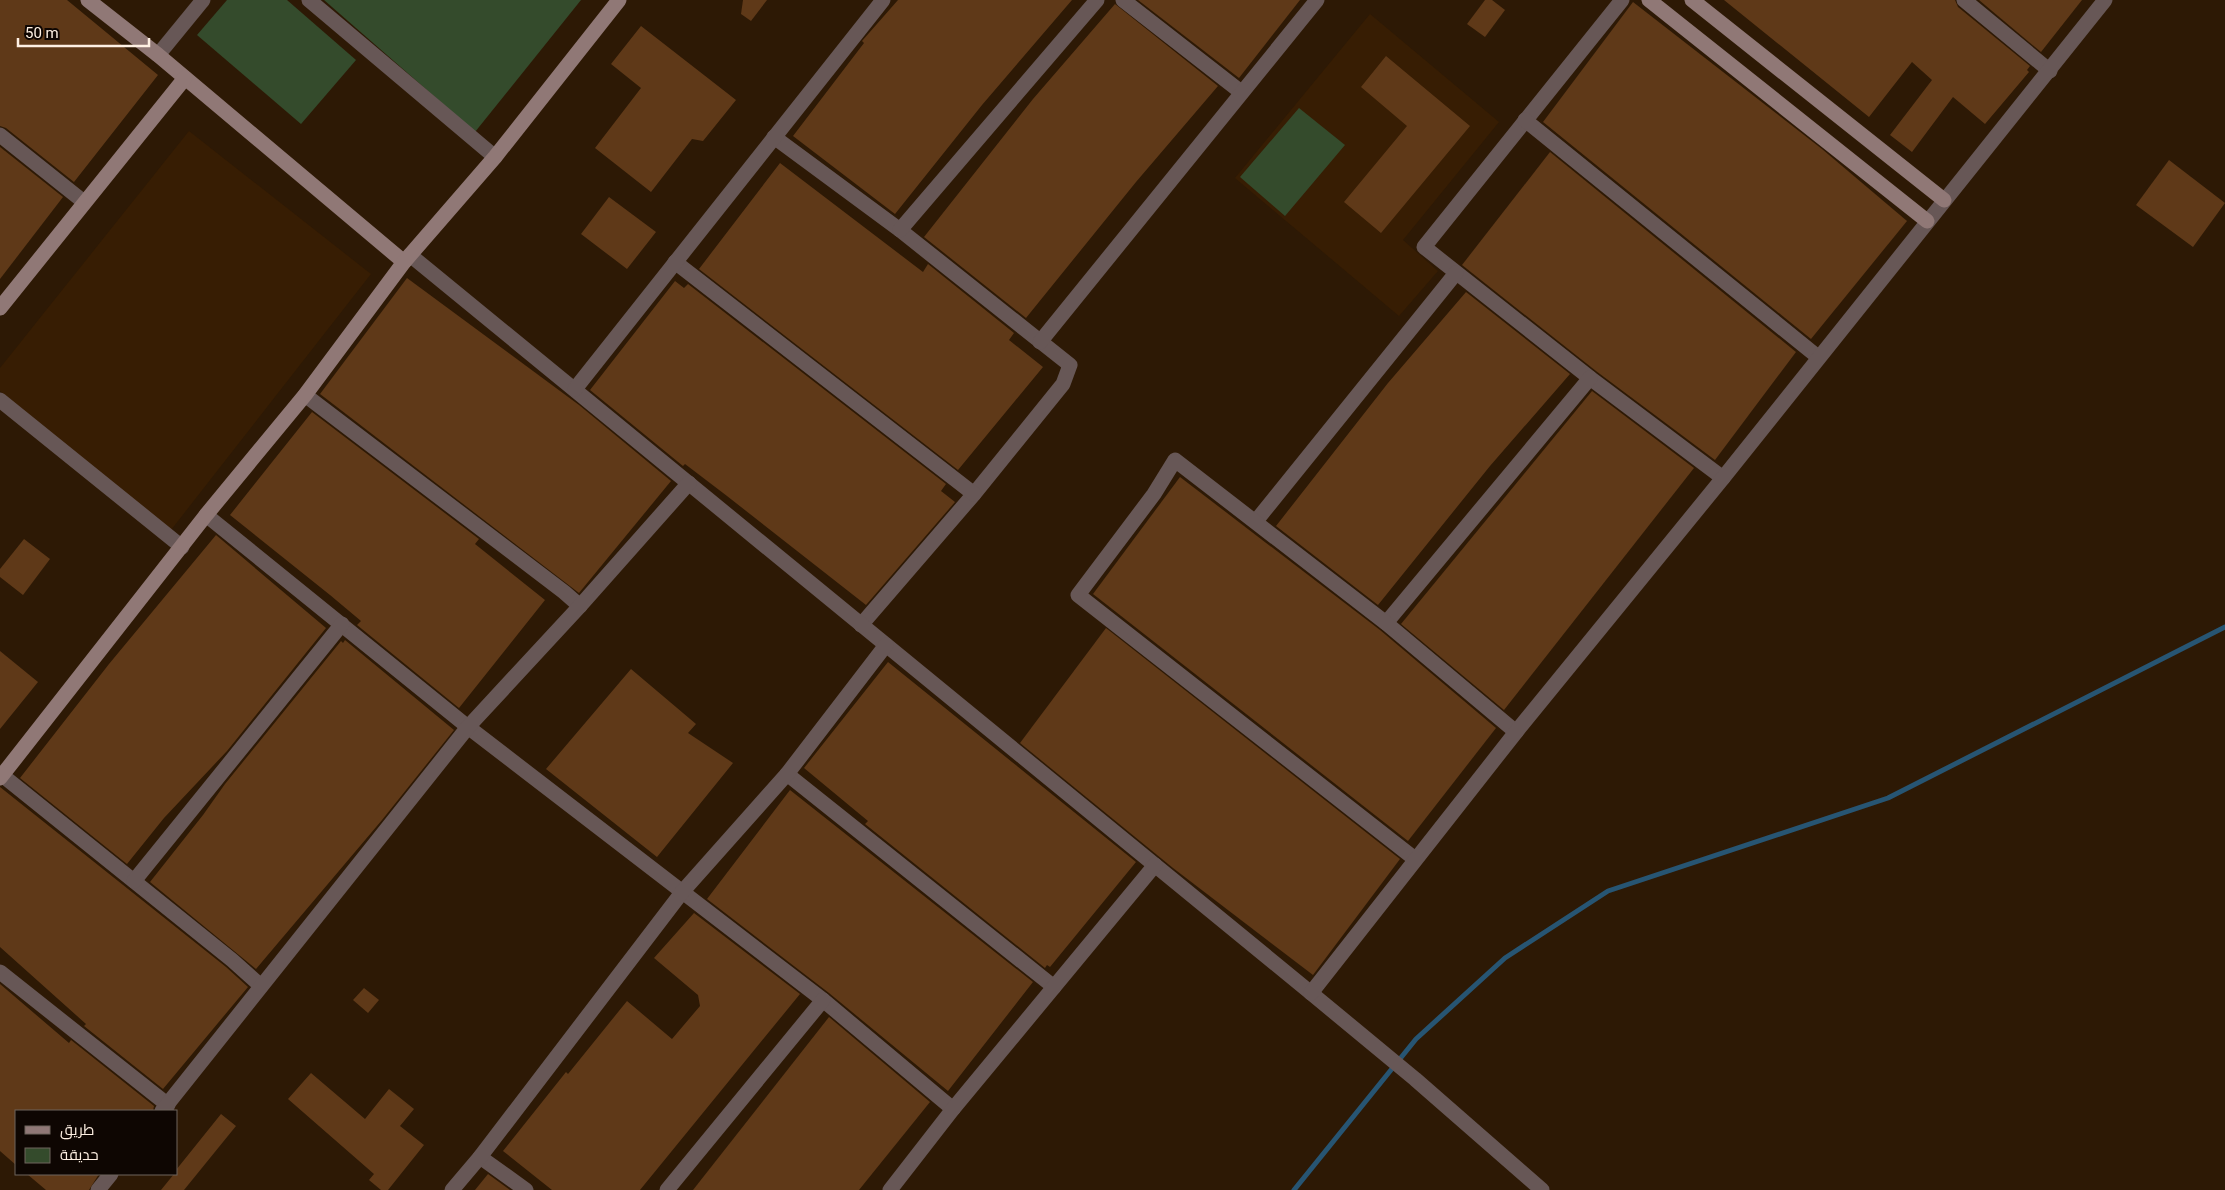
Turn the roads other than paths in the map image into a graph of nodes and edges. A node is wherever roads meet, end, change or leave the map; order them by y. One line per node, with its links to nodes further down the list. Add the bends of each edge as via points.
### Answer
1 (88, 0): 14 (street)
2 (203, 0): 14 (street)
3 (309, 0): 21 (street)
4 (619, 0): 21 (street)
5 (883, 0): 20 (street)
6 (1097, 0): 25 (street)
7 (1123, 0): 17 (street)
8 (1317, 0): 17 (street)
9 (1622, 0): 18 (street)
10 (1649, 0): 24 (street)
11 (1692, 0): 22 (street)
12 (1964, 0): 15 (street)
13 (2105, 0): 15 (street)
14 (158, 55): 16 (street)
15 (2050, 71): 22 (street)
16 (185, 78): 23 (street); 26 (street)
17 (1242, 92): 30 (street)
18 (1525, 120): 28 (street, via 1424,247); 31 (street)
19 (0, 135): 23 (street)
20 (774, 137): 25 (street); 27 (street)
21 (495, 157): 26 (street)
22 (1944, 200): 24 (street)
23 (84, 202): 29 (street)
24 (1927, 221): 31 (street)
25 (900, 230): 30 (street)
26 (407, 258): 33 (street); 34 (street)
27 (675, 262): 33 (street); 38 (street)
28 (1456, 273): 32 (street); 40 (street)
29 (0, 308)
30 (1040, 342): 38 (street, via 1070,366 1063,384)
31 (1818, 357): 36 (street)
32 (1590, 378): 36 (street); 43 (street)
33 (574, 389): 37 (street)
34 (305, 395): 39 (street); 42 (street)
35 (0, 400): 41 (street)
36 (1723, 478): 48 (street)
37 (689, 483): 42 (street); 45 (street)
38 (974, 494): 45 (street)
39 (206, 515): 41 (street); 44 (street)
40 (1256, 521): 43 (street); 51 (street, via 1175,460 1154,494 1078,594)
41 (182, 547): 49 (street)
42 (580, 606): 47 (street)
43 (1386, 623): 48 (street)
44 (342, 624): 47 (street); 53 (street)
45 (862, 624): 46 (street)
46 (886, 645): 50 (street); 52 (street)
47 (468, 727): 54 (street); 56 (street)
48 (1516, 732): 51 (street)
49 (3, 770): 53 (street)
50 (787, 774): 54 (street); 57 (street)
51 (1415, 859): 58 (street)
52 (1155, 865): 57 (street); 58 (street)
53 (134, 882): 56 (street)
54 (683, 891): 59 (street); 62 (street)
55 (0, 972): 60 (street)
56 (261, 986): 60 (street)
57 (1054, 987): 61 (street)
58 (1312, 993): 69 (street)
59 (823, 1000): 61 (street); 67 (street)
60 (165, 1108)
61 (953, 1109): 68 (street)
62 (480, 1157): 65 (street); 66 (street)
63 (111, 1175): 64 (street)
64 (98, 1190)
65 (452, 1190)
66 (526, 1190)
67 (668, 1190)
68 (890, 1190)
69 (1542, 1190)

